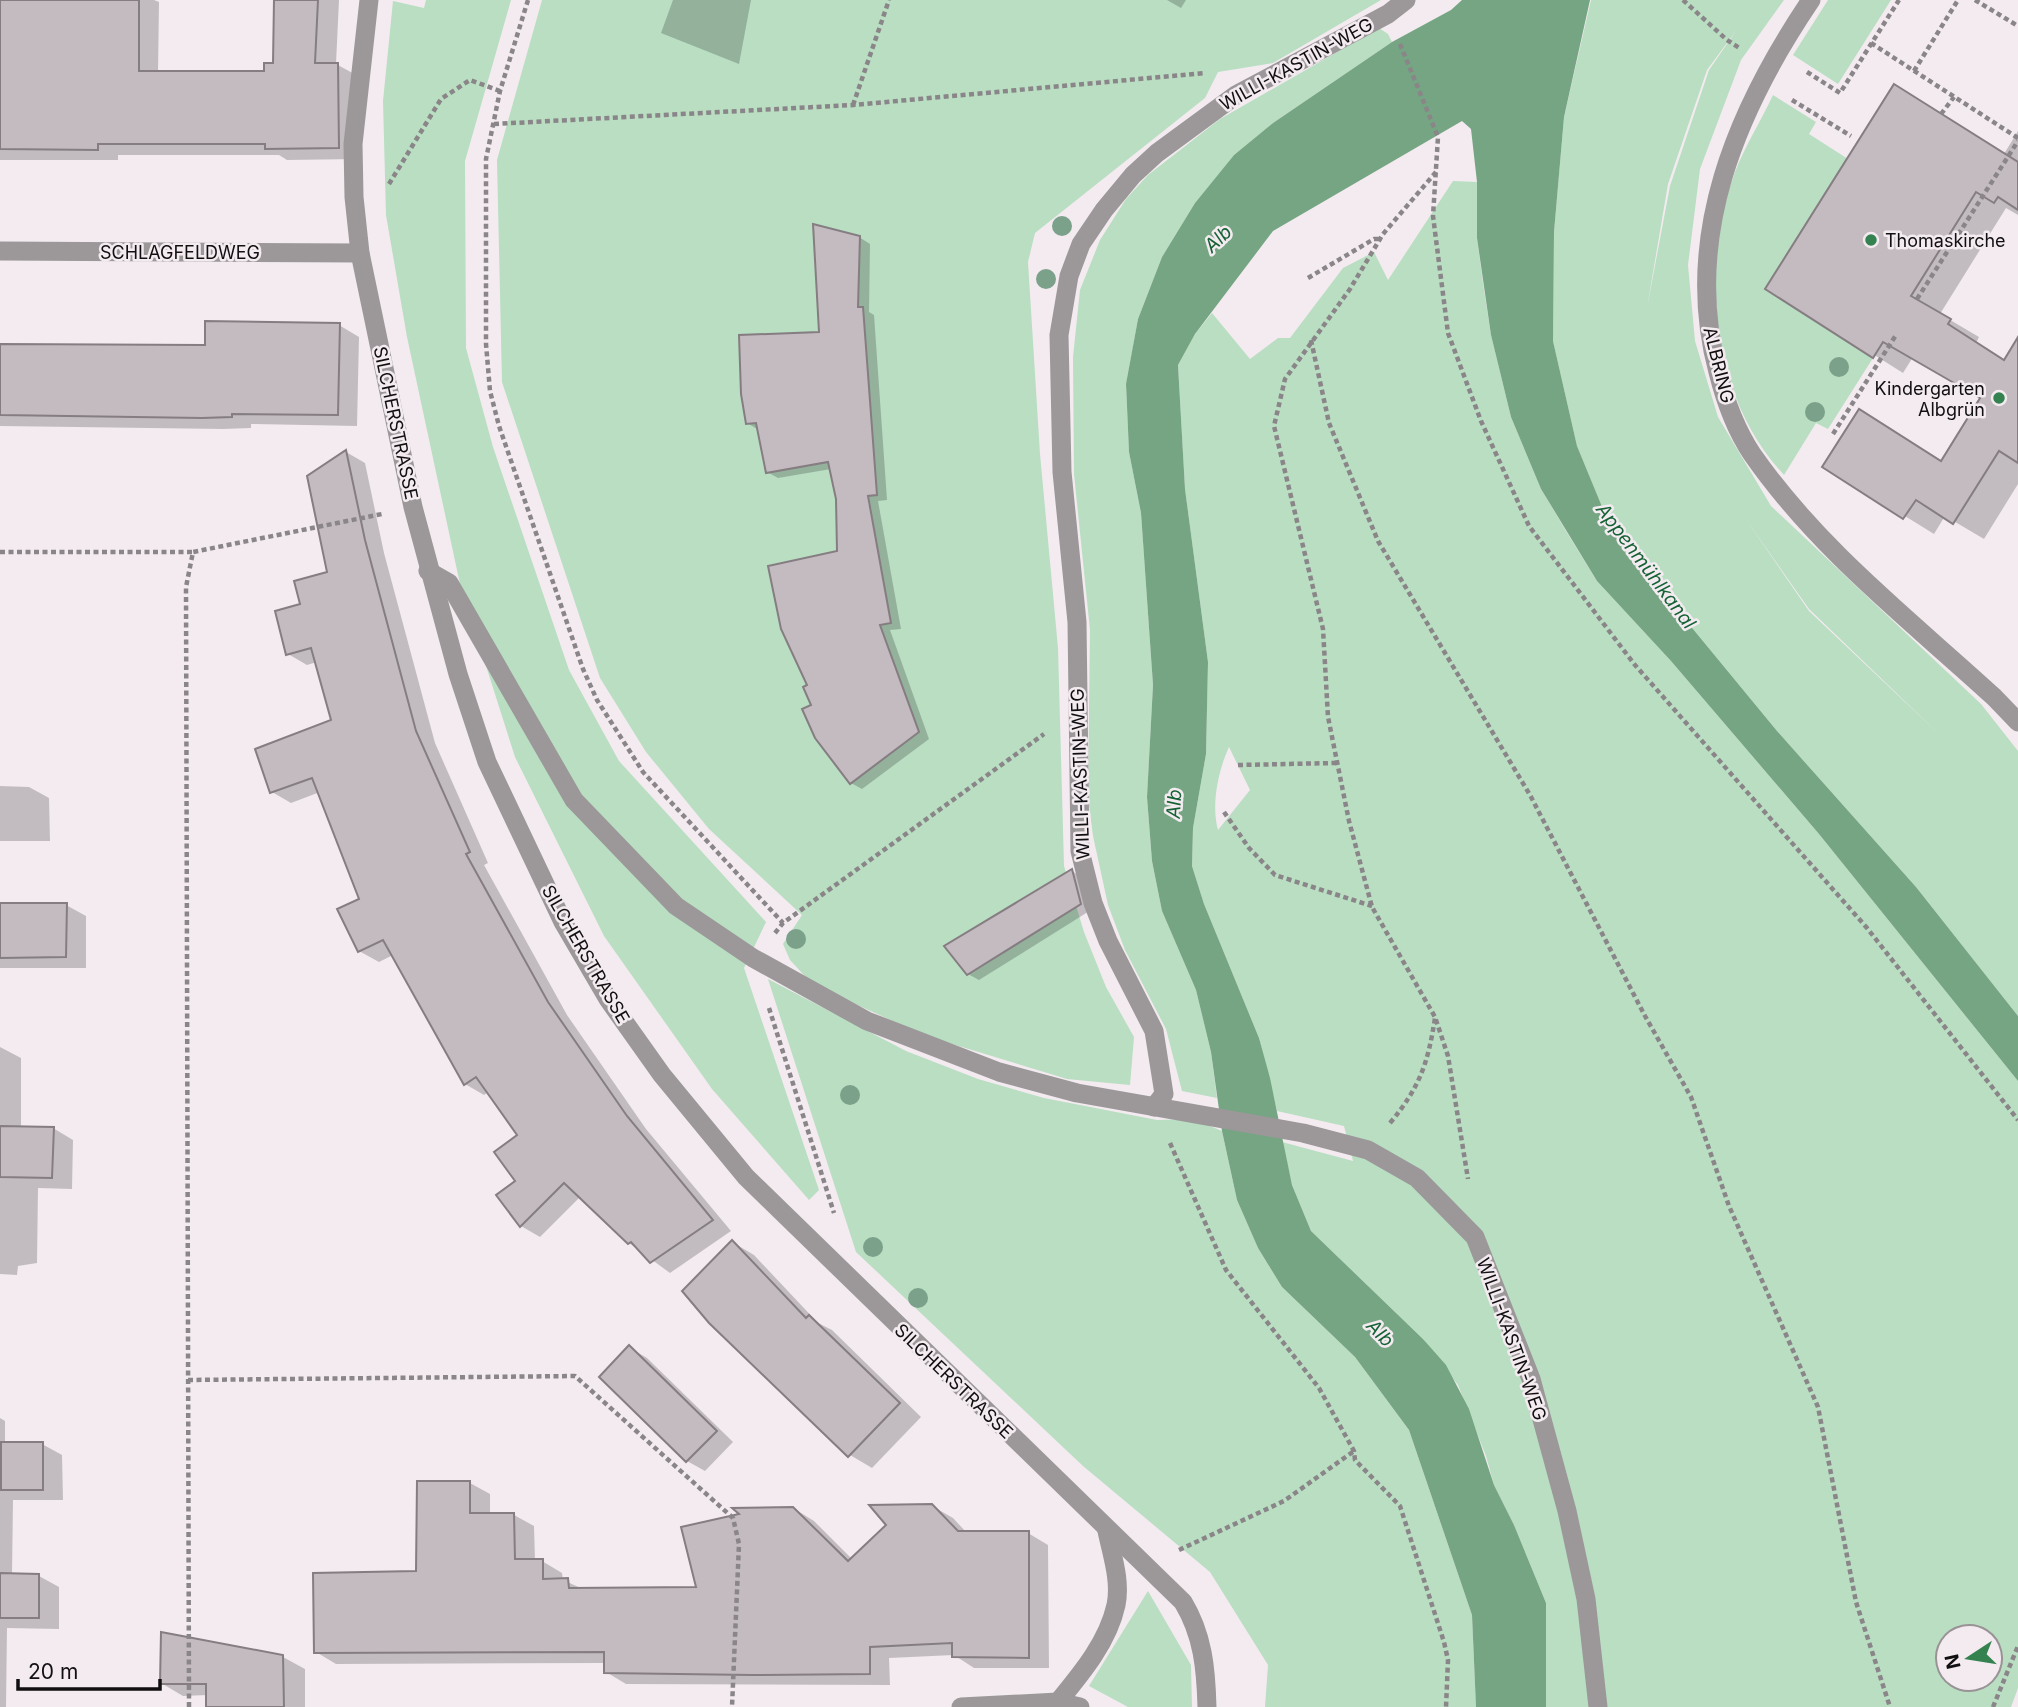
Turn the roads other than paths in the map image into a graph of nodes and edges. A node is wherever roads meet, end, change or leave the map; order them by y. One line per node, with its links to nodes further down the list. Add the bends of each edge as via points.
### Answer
1 (369, 0): 5 (street, SILCHERSTRASSE, via 353,144)
2 (1406, 0): 8 (street, WILLI-KASTIN-WEG, via 1203,117 1133,175 1081,244 1069,276 1059,348 1062,472 1077,622 1080,851 1108,941 1154,1031 1164,1094)
3 (1811, 0): 7 (street, ALBRING, via 1761,81 1721,181 1709,229 1704,279 1709,341 1726,402 1751,452 1826,545)
4 (0, 251): 5 (street, SCHLAGFELDWEG)
5 (360, 253): 6 (street, SILCHERSTRASSE)
6 (428, 571): 8 (street, via 449,583 575,800 676,906 753,958 867,1021 999,1072); 9 (street, SILCHERSTRASSE, via 487,762 563,922 608,999 662,1075 746,1177)
7 (2018, 722)
8 (1154, 1107): 14 (street, WILLI-KASTIN-WEG, via 1303,1133 1368,1150 1417,1178 1475,1237 1531,1379 1563,1498 1586,1599)
9 (1107, 1531): 10 (street, via 1117,1575 1116,1605 1084,1670); 13 (street, SILCHERSTRASSE, via 1183,1602 1194,1621 1206,1671)
10 (1058, 1702): 11 (street); 12 (street)
11 (961, 1707)
12 (1080, 1707)
13 (1207, 1707)
14 (1598, 1707)

